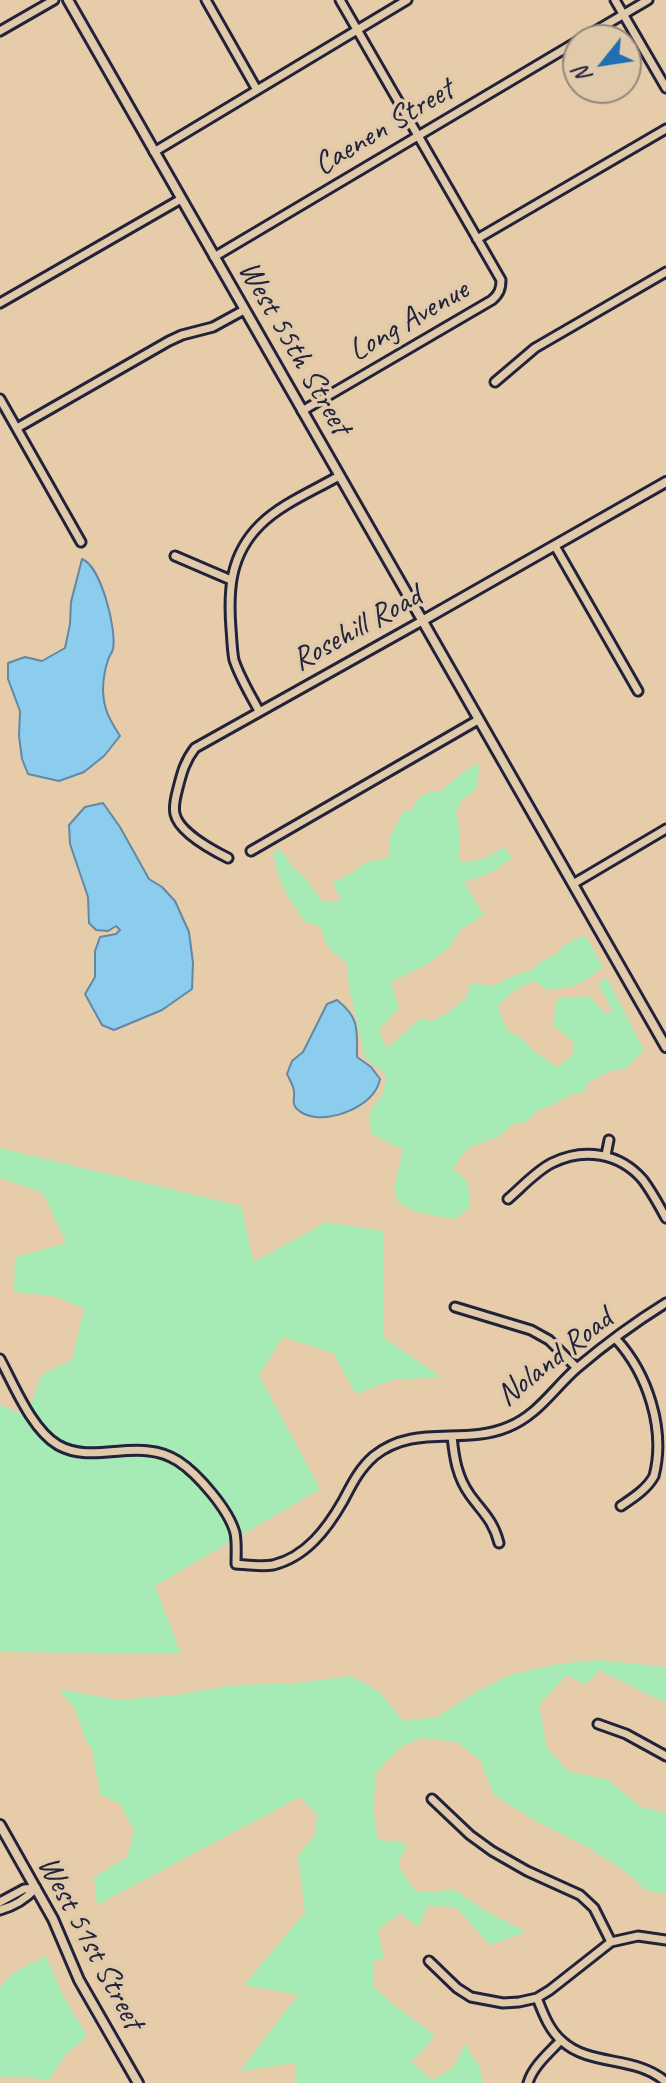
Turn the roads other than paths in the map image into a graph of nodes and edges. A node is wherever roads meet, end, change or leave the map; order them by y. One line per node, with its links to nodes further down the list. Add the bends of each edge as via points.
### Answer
1 (54, 0): 11 (street)
2 (68, 0): 17 (street, West 55th Street)
3 (206, 0): 14 (street)
4 (340, 0): 10 (street)
5 (407, 0): 10 (street)
6 (615, 0): 8 (street)
7 (648, 0): 8 (street, Caenen Street)
8 (624, 14): 9 (street, Caenen Street); 13 (street)
9 (607, 24)
10 (357, 30): 14 (street); 16 (street)
11 (0, 31)
12 (562, 51): 16 (street, Caenen Street)
13 (666, 88)
14 (257, 90): 17 (street)
15 (666, 129): 19 (street, Long Avenue)
16 (419, 136): 19 (street); 20 (street, Caenen Street)
17 (154, 152): 18 (street, West 55th Street)
18 (181, 199): 20 (street, West 55th Street); 22 (street)
19 (477, 239): 26 (street, Long Avenue, via 501,280 498,295)
20 (214, 257): 23 (street, West 55th Street)
21 (666, 272): 24 (street, via 535,348)
22 (0, 303)
23 (244, 310): 26 (street, West 55th Street); 27 (street, via 169,341)
24 (495, 382)
25 (0, 399): 27 (street)
26 (302, 411): 28 (street, West 55th Street)
27 (17, 428): 30 (street)
28 (339, 476): 33 (street, via 262,523 241,549); 34 (street, West 55th Street)
29 (666, 482): 31 (street, Rosehill Road)
30 (81, 542)
31 (555, 546): 34 (street, Rosehill Road); 35 (street)
32 (175, 556): 33 (street)
33 (231, 580): 36 (street, via 232,651)
34 (422, 621): 36 (street, Rosehill Road); 37 (street, West 55th Street)
35 (638, 691)
36 (259, 711): 40 (street, Rosehill Road, via 195,748 184,762 174,805 178,822 190,834)
37 (478, 720): 39 (street); 41 (street, West 55th Street)
38 (666, 829): 41 (street)
39 (251, 851)
40 (228, 858)
41 (573, 884): 42 (street, West 55th Street)
42 (666, 1047)
43 (609, 1140): 44 (street)
44 (606, 1155): 45 (street, via 551,1163); 46 (street, via 636,1173)
45 (508, 1199)
46 (666, 1218)
47 (666, 1303): 49 (street, Noland Road)
48 (455, 1307): 51 (street, via 531,1330)
49 (616, 1339): 51 (street, Noland Road); 53 (street, via 642,1374 664,1441 653,1479)
50 (0, 1359): 52 (street, Noland Road, via 39,1428 55,1443 93,1453 149,1451 191,1471 228,1516 235,1532 236,1564 274,1564 308,1546 333,1517 360,1470 393,1444)
51 (577, 1368): 52 (street, Noland Road, via 527,1417 507,1428)
52 (452, 1436): 54 (street, via 460,1479 495,1527)
53 (621, 1506)
54 (499, 1543)
55 (598, 1724): 56 (street)
56 (666, 1756)
57 (432, 1799): 63 (street, via 492,1851 580,1895 594,1908)
58 (0, 1825): 59 (street, West 51st Street)
59 (36, 1888): 60 (street); 61 (street); 68 (street, West 51st Street, via 79,1980)
60 (0, 1902)
61 (0, 1910)
62 (666, 1940): 63 (street, via 638,1936)
63 (611, 1942): 65 (street)
64 (429, 1961): 65 (street, via 471,1997 503,2003)
65 (537, 1998): 66 (street)
66 (561, 2040): 67 (street, via 590,2056 640,2066); 69 (street)
67 (666, 2082)
68 (138, 2083)
69 (528, 2083)

